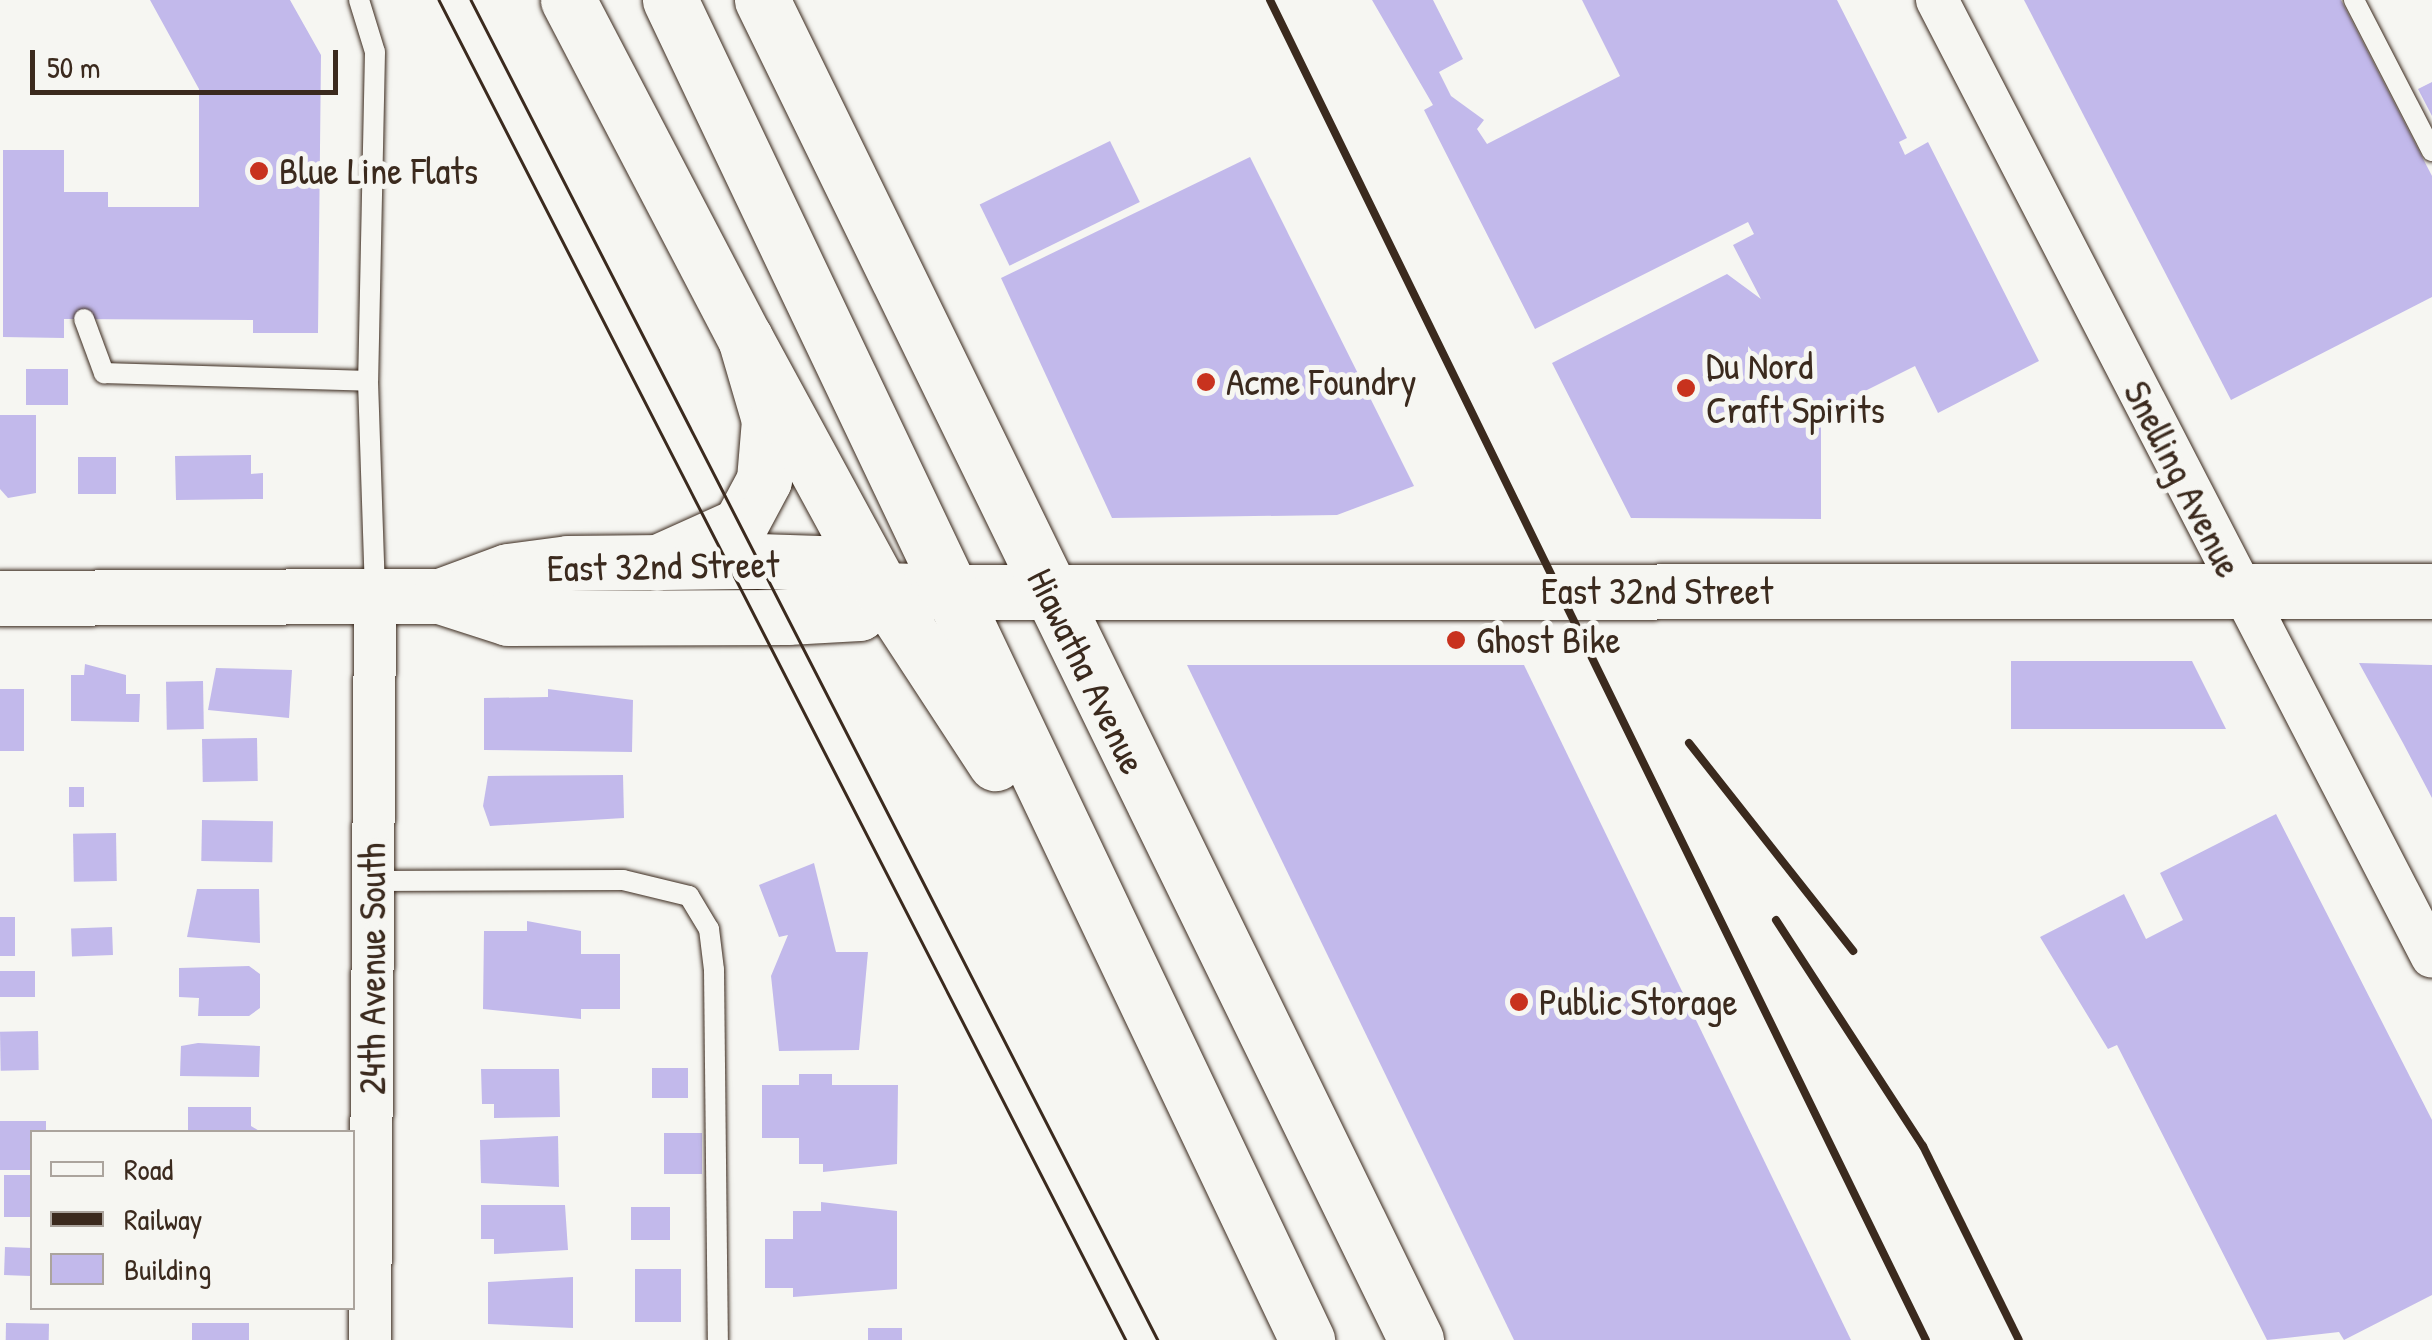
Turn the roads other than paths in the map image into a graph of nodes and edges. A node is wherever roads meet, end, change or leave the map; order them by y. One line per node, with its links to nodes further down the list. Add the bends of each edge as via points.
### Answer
1 (359, 0): 12 (lane, via 375,52)
2 (568, 0): 11 (main road)
3 (670, 0): 17 (main road)
4 (762, 0): 9 (main road, Hiawatha Avenue)
5 (784, 0): 9 (main road)
6 (1937, 0): 18 (street, Snelling Avenue)
7 (2354, 0): 8 (lane)
8 (2432, 151)
9 (840, 159): 15 (main road, Hiawatha Avenue)
10 (84, 319): 12 (lane, via 104,373)
11 (746, 338): 13 (main road, via 769,420 764,480 740,525); 14 (main road)
12 (368, 380): 21 (lane)
13 (656, 563): 14 (main road, East 32nd Street, via 850,564); 19 (main road, East 32nd Street, via 508,571)
14 (882, 590): 17 (main road, East 32nd Street); 19 (main road, East 32nd Street, via 859,613 801,617 508,618); 23 (main road)
15 (1048, 591): 17 (main road, East 32nd Street); 18 (main road, East 32nd Street); 28 (main road, Hiawatha Avenue)
16 (2432, 591): 18 (main road, East 32nd Street)
17 (951, 592): 23 (main road)
18 (2241, 592): 24 (street, Snelling Avenue)
19 (440, 596): 21 (main road, East 32nd Street)
20 (0, 598): 21 (main road, East 32nd Street)
21 (375, 598): 22 (street, 24th Avenue South)
22 (372, 880): 25 (street, 24th Avenue South); 26 (lane, via 623,880 689,896 710,928 714,970)
23 (1106, 932): 27 (main road)
24 (2432, 957)
25 (370, 1340)
26 (718, 1340)
27 (1307, 1340)
28 (1416, 1340)

